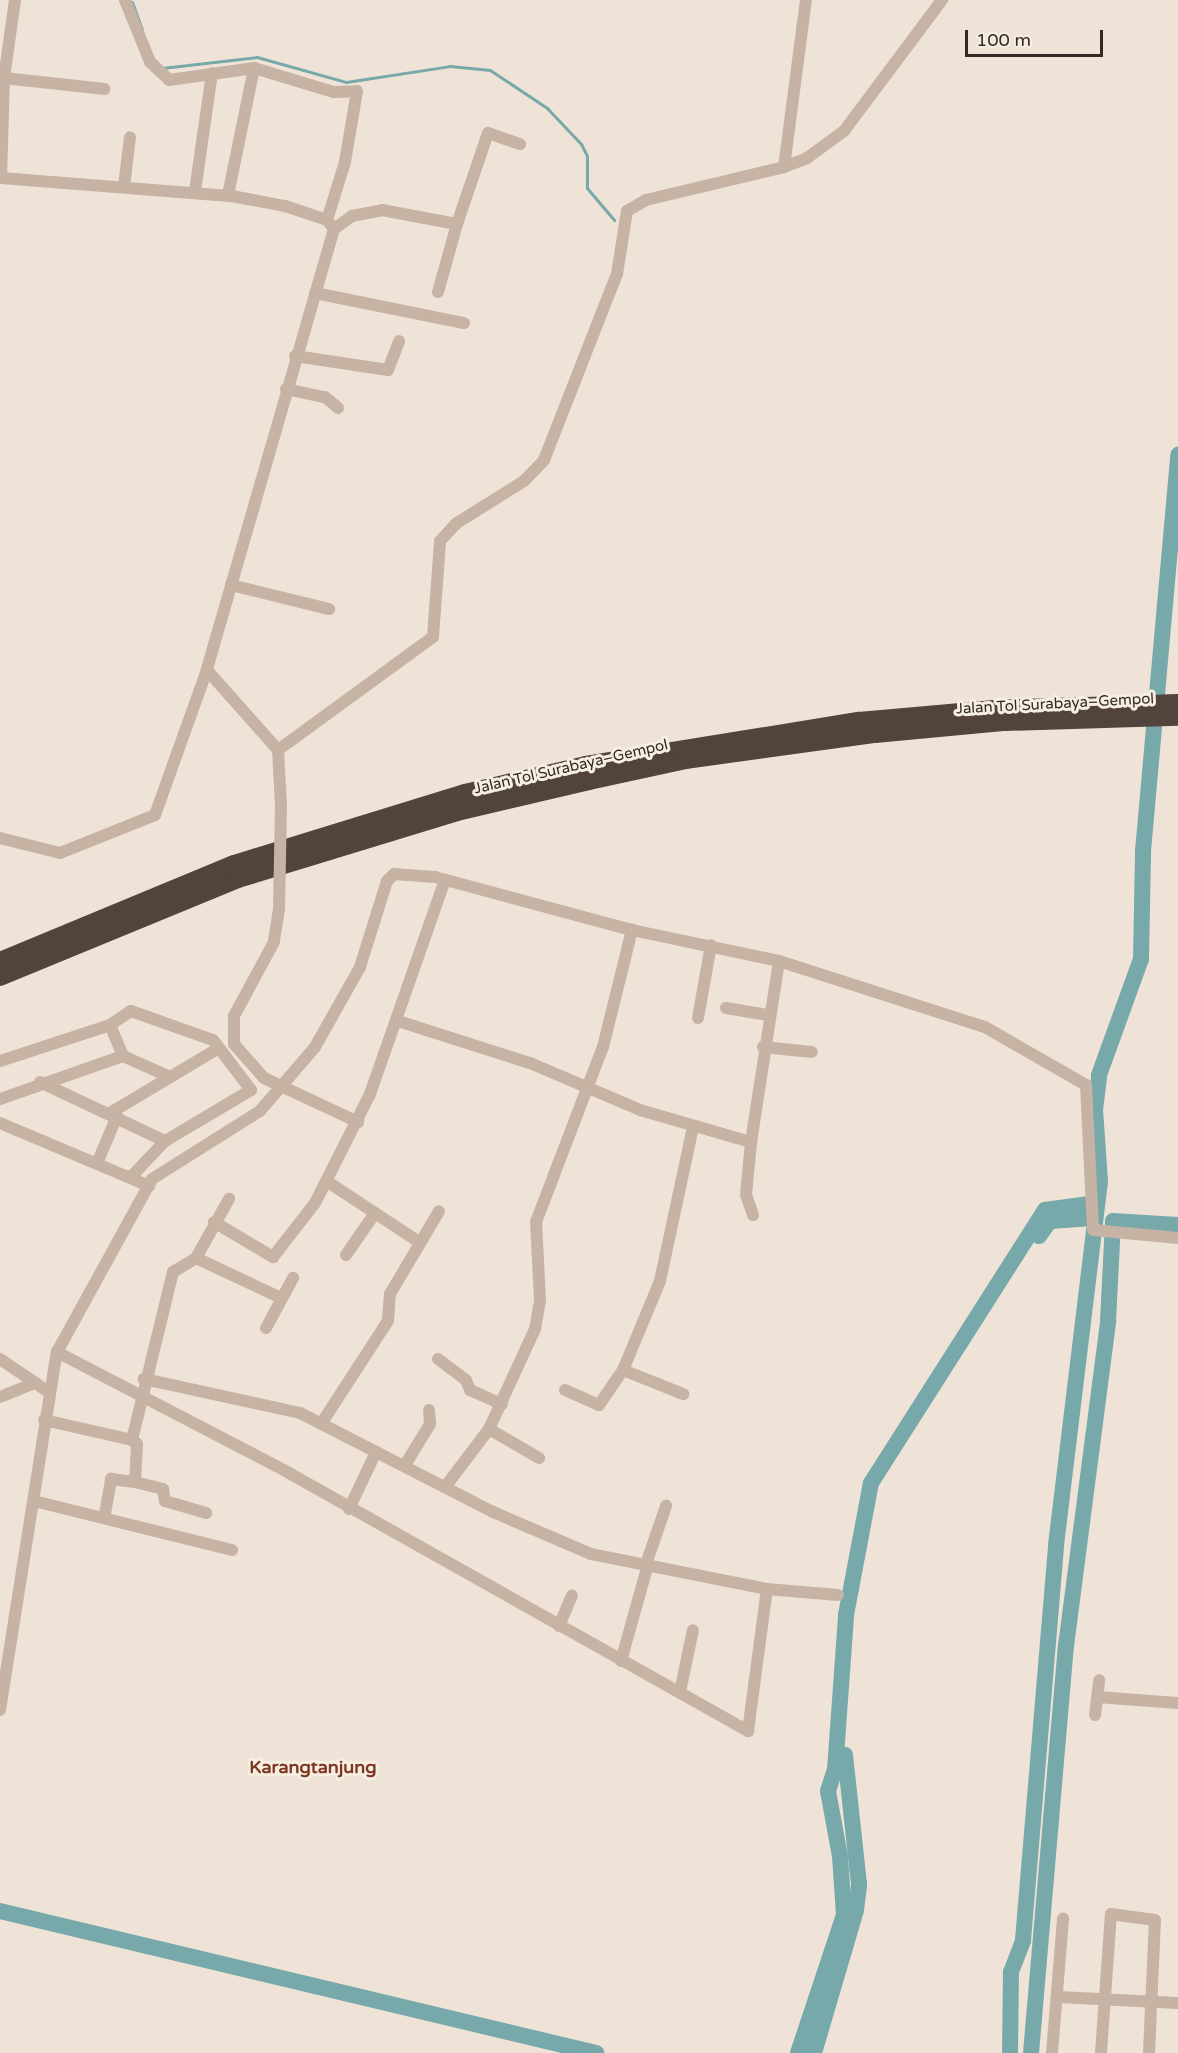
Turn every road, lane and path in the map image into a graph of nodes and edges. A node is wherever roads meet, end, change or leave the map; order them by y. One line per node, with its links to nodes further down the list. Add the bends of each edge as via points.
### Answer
1 (15, 0): 5 (street)
2 (125, 0): 7 (street, via 161,77)
3 (806, 0): 12 (street)
4 (942, 0): 12 (street, via 844,130 807,159)
5 (3, 58): 8 (street)
6 (254, 68): 7 (street); 16 (street); 17 (street, via 334,92 357,91)
7 (212, 73): 15 (street)
8 (4, 78): 9 (street); 13 (street)
9 (104, 89)
10 (130, 137): 14 (street)
11 (520, 144): 18 (street, via 488,133)
12 (785, 163): 30 (street, via 646,201 627,211 616,274 544,460 524,481 457,523 440,541 433,637)
13 (1, 178): 14 (street)
14 (124, 186): 15 (street)
15 (195, 191): 16 (street)
16 (228, 195): 17 (street)
17 (331, 224): 18 (street, via 382,210); 20 (street)
18 (457, 226): 19 (street)
19 (438, 292)
20 (319, 294): 21 (street); 23 (street)
21 (464, 322)
22 (399, 341): 23 (street, via 388,370)
23 (295, 356): 24 (street)
24 (297, 391): 25 (street); 26 (street)
25 (338, 408)
26 (242, 589): 27 (street); 28 (street)
27 (329, 609)
28 (207, 670): 30 (street); 31 (street, via 155,815 60,853)
29 (1164, 710): 35 (highway, Jalan Tol Surabaya–Gempol, via 859,722 586,765 465,793 234,864); 37 (highway, Jalan Tol Surabaya–Gempol, via 874,734 685,760 589,781 447,815 238,879)
30 (278, 750): 50 (street, bridge, via 279,909 274,942 234,1016 232,1034 250,1067)
31 (0, 838)
32 (445, 879): 33 (street); 41 (street); 50 (street, via 401,872 389,877 347,995)
33 (632, 930): 34 (street); 51 (street)
34 (711, 945): 36 (street); 40 (street)
35 (0, 961)
36 (779, 961): 39 (street); 68 (street, via 973,1022 1080,1078 1090,1096 1089,1203 1093,1230)
37 (0, 977)
38 (726, 1008): 39 (street)
39 (768, 1015): 43 (street)
40 (698, 1018)
41 (398, 1021): 51 (street, via 530,1063); 54 (street)
42 (110, 1025): 44 (street, via 135,1011 204,1034); 46 (street); 47 (street)
43 (763, 1047): 45 (street); 58 (street)
44 (219, 1048): 48 (street); 57 (street, via 251,1090)
45 (812, 1052)
46 (123, 1056): 48 (street); 49 (street)
47 (0, 1061)
48 (168, 1076): 53 (street)
49 (40, 1082): 52 (street); 53 (street)
50 (284, 1088): 54 (street); 62 (street, via 225,1135 168,1165)
51 (588, 1089): 56 (street); 86 (street, via 536,1222 539,1315)
52 (0, 1099)
53 (113, 1115): 57 (street); 59 (street)
54 (358, 1122): 61 (street)
55 (0, 1123): 59 (street)
56 (693, 1127): 58 (street); 78 (street, via 660,1281)
57 (165, 1141): 60 (street)
58 (751, 1142): 66 (street, via 746,1195)
59 (98, 1161): 60 (street)
60 (131, 1178): 62 (street)
61 (328, 1182): 65 (street); 67 (street, via 273,1257)
62 (148, 1186): 75 (street)
63 (229, 1199): 67 (street)
64 (439, 1211): 69 (street)
65 (375, 1213): 69 (street); 70 (street)
66 (753, 1215)
67 (214, 1222): 71 (street)
68 (1178, 1238)
69 (419, 1242): 89 (street, via 390,1294 388,1321)
70 (346, 1255)
71 (196, 1258): 73 (street); 79 (street, via 172,1272)
72 (293, 1278): 73 (street)
73 (279, 1297): 74 (street)
74 (266, 1328)
75 (57, 1352): 82 (street); 84 (street)
76 (0, 1359): 80 (street)
77 (438, 1359): 86 (street, via 466,1380 470,1389)
78 (623, 1370): 81 (street, via 599,1405); 83 (street)
79 (144, 1379): 84 (street); 89 (street, via 267,1404)
80 (35, 1383): 82 (street); 85 (street)
81 (565, 1390)
82 (47, 1391): 88 (street)
83 (684, 1394)
84 (141, 1395): 91 (street); 99 (street)
85 (0, 1397)
86 (502, 1404): 90 (street)
87 (429, 1410): 94 (street, via 430,1424)
88 (44, 1420): 91 (street); 97 (street)
89 (321, 1424): 92 (street)
90 (489, 1429): 93 (street); 96 (street)
91 (132, 1440): 95 (street, via 137,1444)
92 (376, 1452): 94 (street); 99 (street)
93 (539, 1458)
94 (405, 1465): 96 (street)
95 (135, 1482): 100 (street, via 163,1488 165,1501); 101 (street, via 111,1479)
96 (445, 1487): 103 (street, via 549,1538)
97 (34, 1501): 101 (street); 114 (street)
98 (666, 1506): 103 (street)
99 (349, 1509): 107 (street)
100 (207, 1513)
101 (105, 1514): 102 (street)
102 (232, 1550)
103 (646, 1568): 104 (street); 109 (street)
104 (767, 1589): 105 (street); 111 (street, via 748,1731)
105 (838, 1595)
106 (572, 1596): 107 (street)
107 (559, 1626): 109 (street)
108 (693, 1630): 111 (street)
109 (621, 1661): 111 (street)
110 (1099, 1680): 112 (street)
111 (680, 1692)
112 (1097, 1697): 113 (street); 115 (street)
113 (1178, 1702)
114 (0, 1710)
115 (1095, 1715)
116 (1063, 1918): 117 (street)
117 (1059, 1997): 118 (street); 121 (street)
118 (1104, 2000): 119 (street); 119 (street, via 1108,1918 1122,1915 1155,1920); 122 (street)
119 (1151, 2002): 120 (street); 123 (street)
120 (1178, 2002)
121 (1052, 2053)
122 (1101, 2053)
123 (1149, 2053)

